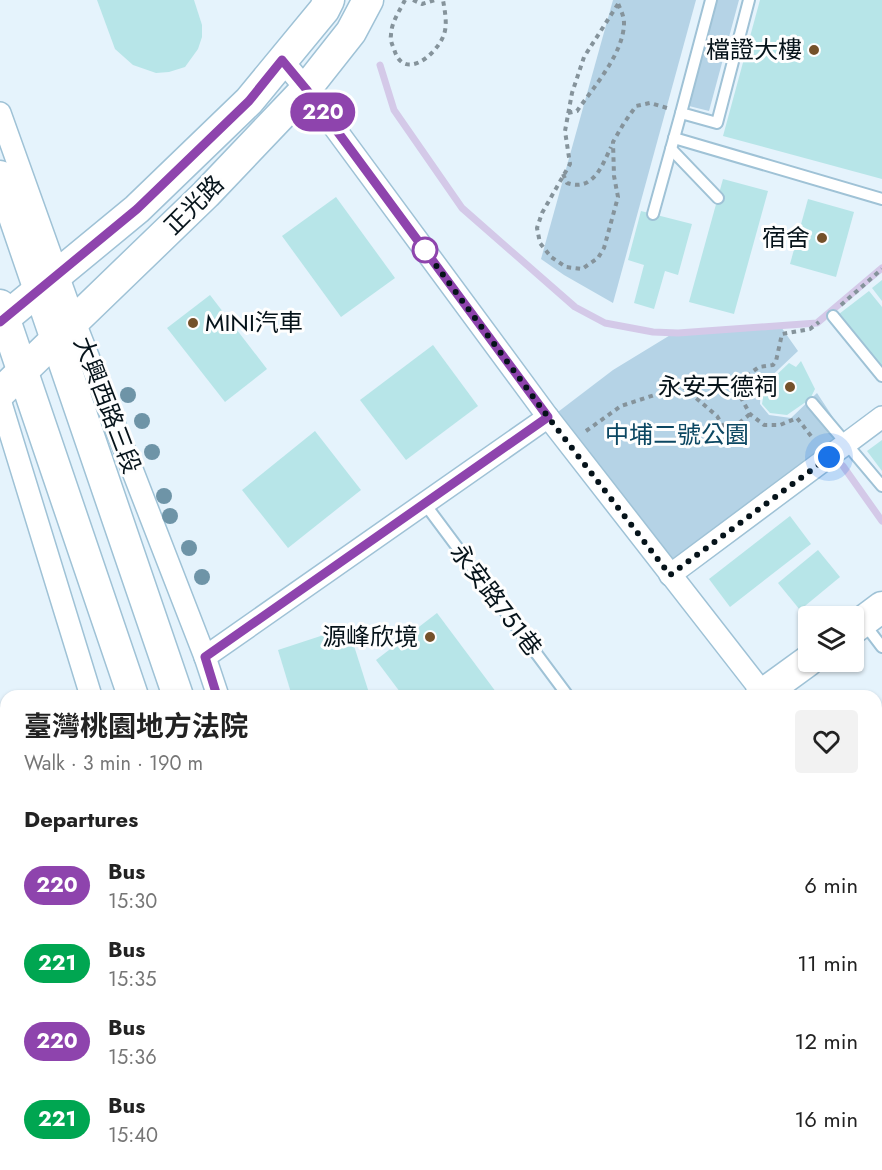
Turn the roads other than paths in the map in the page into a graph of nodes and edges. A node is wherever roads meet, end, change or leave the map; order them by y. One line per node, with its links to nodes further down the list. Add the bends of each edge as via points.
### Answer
1 (329, 0): 5 (street, 正光路)
2 (368, 0): 6 (street, 正光路, via 351,32)
3 (711, 0): 8 (lane)
4 (749, 0): 8 (lane, via 717,123)
5 (282, 60): 6 (street); 15 (street, 正光路, via 249,101 137,209)
6 (306, 89): 18 (street, 正光路, via 206,194); 24 (street)
7 (0, 113): 15 (street, 大興西路三段)
8 (681, 113): 9 (lane)
9 (674, 138): 10 (lane); 13 (lane)
10 (671, 149): 12 (lane); 14 (lane)
11 (0, 176): 15 (street, 大興西路三段)
12 (718, 198)
13 (882, 199)
14 (653, 213)
15 (48, 282): 16 (street, 正光路); 18 (street, 大興西路三段)
16 (2, 315): 19 (street)
17 (833, 316): 20 (lane)
18 (64, 330): 19 (street, 正光路); 32 (street, 大興西路三段); 36 (street, 大興西路三段)
19 (23, 370): 21 (street, 正光路); 35 (street)
20 (882, 376)
21 (0, 393)
22 (0, 400): 34 (street)
23 (812, 403): 26 (lane)
24 (548, 417): 28 (street); 29 (street)
25 (882, 417): 26 (street)
26 (846, 444): 27 (lane); 29 (street)
27 (882, 486)
28 (424, 504): 32 (street); 38 (lane, 永安路751巷)
29 (670, 575): 39 (street)
30 (866, 619): 31 (lane)
31 (882, 647)
32 (205, 657): 37 (street, 大興西路三段)
33 (798, 668): 40 (street)
34 (89, 690)
35 (131, 690)
36 (176, 690)
37 (216, 690)
38 (564, 690)
39 (757, 690)
40 (768, 690)

